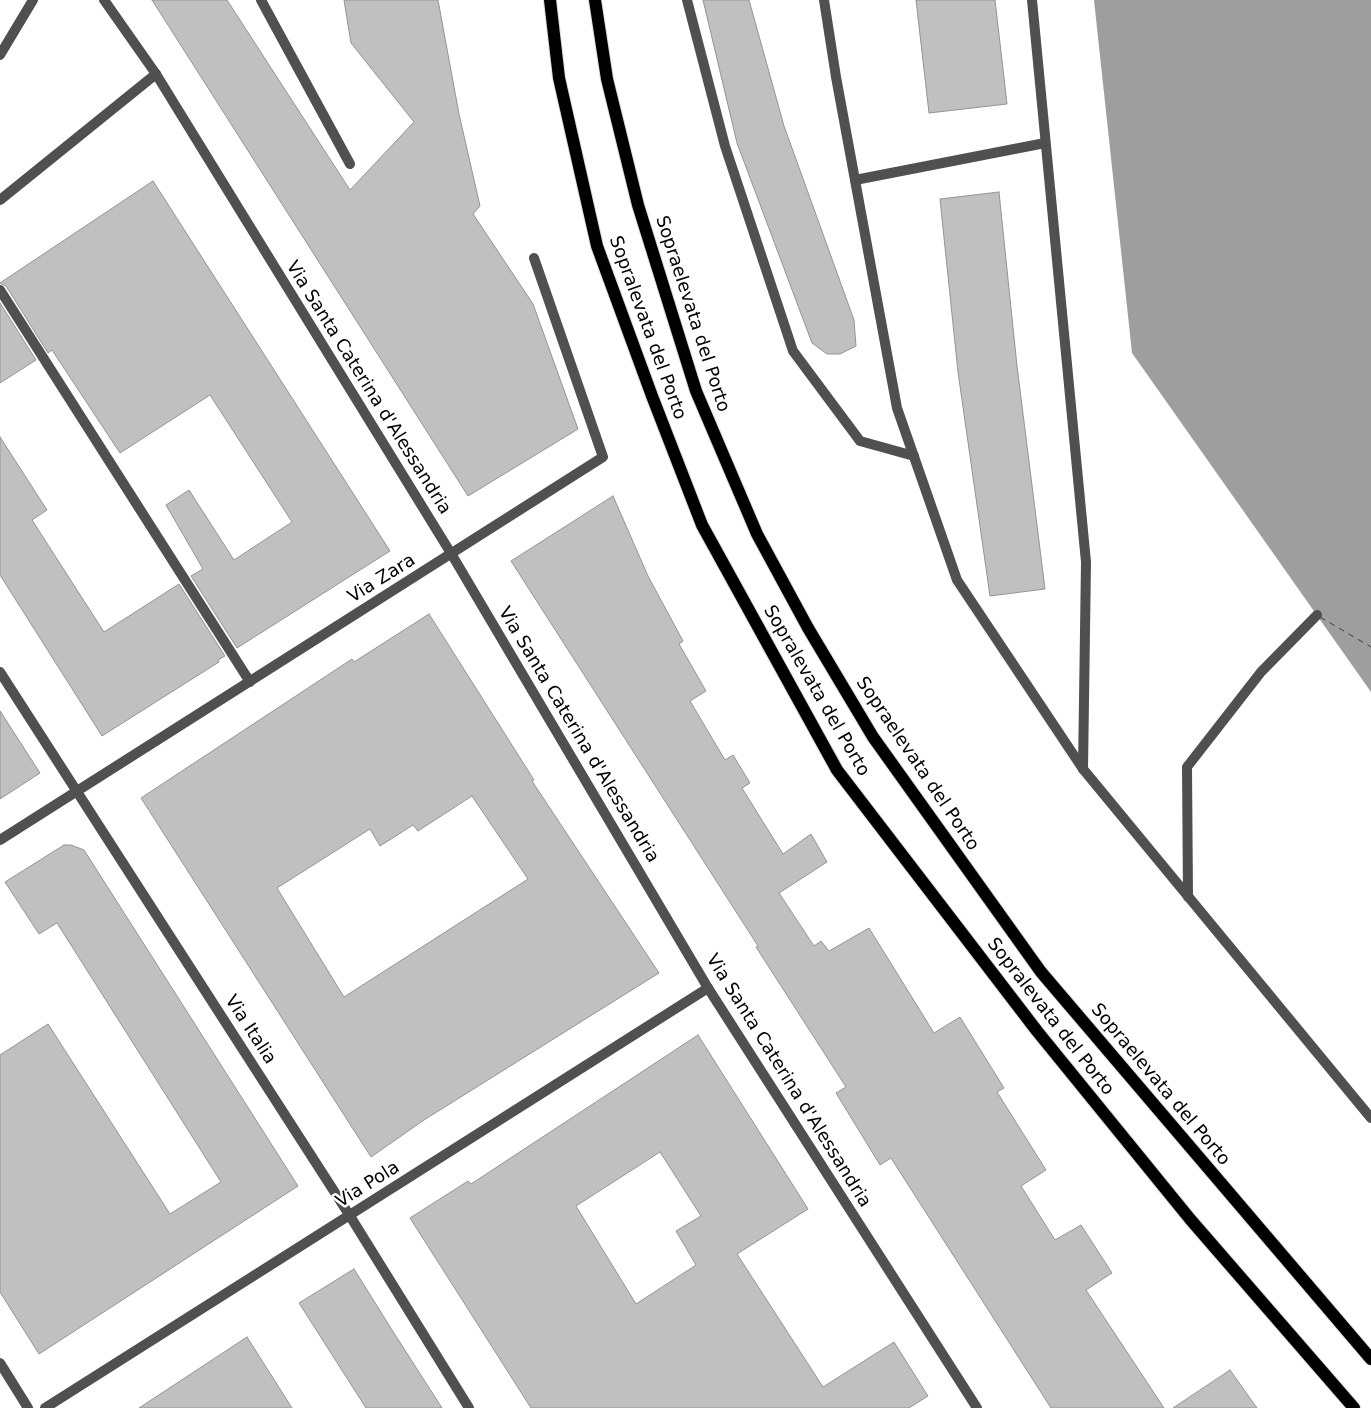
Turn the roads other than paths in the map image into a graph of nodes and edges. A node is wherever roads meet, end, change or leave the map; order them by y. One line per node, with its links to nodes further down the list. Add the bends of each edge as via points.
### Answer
1 (33, 0): 9 (street)
2 (104, 0): 10 (street, Via Santa Caterina d'Alessandria)
3 (261, 0): 12 (street)
4 (550, 0): 35 (main road, Sopralevata del Porto, via 559,78 597,246 646,379 702,525 837,770 1037,1031 1190,1219)
5 (595, 0): 29 (main road, Sopraelevata del Porto, via 607,79 638,205 696,391 757,534 808,628 873,736 1042,972)
6 (687, 0): 17 (street, via 725,146 793,351 860,441)
7 (824, 0): 13 (street)
8 (1032, 0): 11 (street)
9 (0, 54)
10 (156, 74): 14 (street); 18 (street, Via Santa Caterina d'Alessandria)
11 (1045, 142): 13 (street); 22 (street, via 1086,562)
12 (350, 164)
13 (855, 180): 17 (street, via 897,408)
14 (0, 200)
15 (534, 258): 18 (street, Via Zara, via 603,457)
16 (0, 290): 21 (street)
17 (914, 456): 22 (street, via 956,580)
18 (452, 554): 21 (street, Via Zara); 26 (street, Via Santa Caterina d'Alessandria)
19 (1317, 615): 25 (street, via 1261,672 1187,766)
20 (0, 672): 23 (street, Via Italia)
21 (250, 682): 23 (street, Via Zara)
22 (1083, 769): 25 (street)
23 (77, 791): 24 (street, Via Zara); 28 (street, Via Italia)
24 (0, 840)
25 (1188, 897): 27 (street)
26 (708, 988): 28 (street, Via Pola); 31 (street, Via Santa Caterina d'Alessandria)
27 (1371, 1118)
28 (350, 1216): 33 (street, Via Pola); 34 (street, Via Italia)
29 (1371, 1359)
30 (0, 1363): 32 (street)
31 (975, 1407)
32 (28, 1408)
33 (44, 1408)
34 (469, 1408)
35 (1354, 1408)

